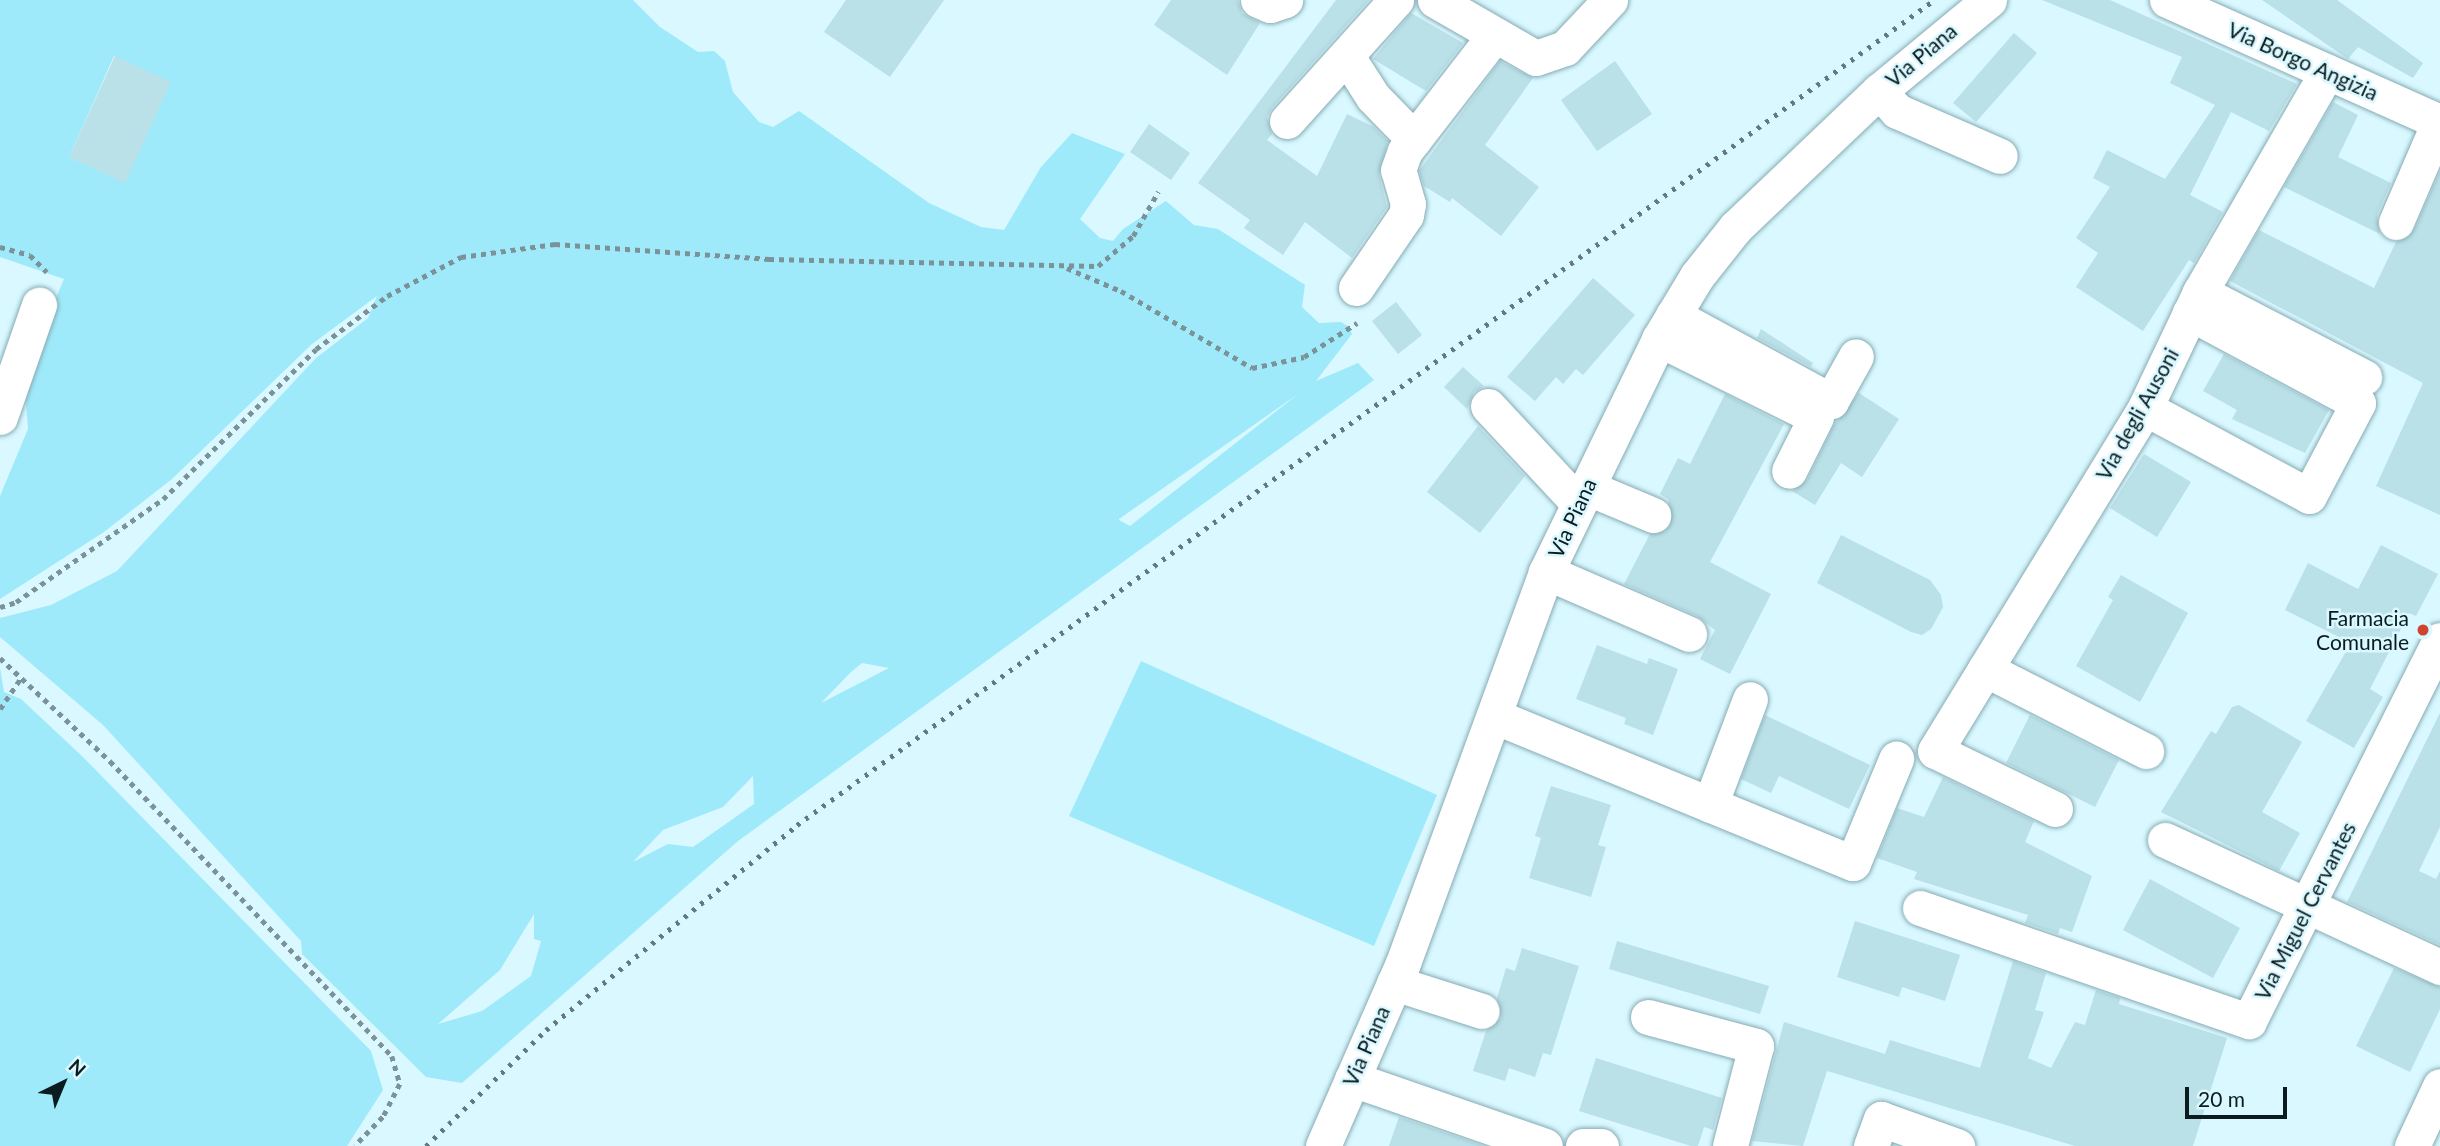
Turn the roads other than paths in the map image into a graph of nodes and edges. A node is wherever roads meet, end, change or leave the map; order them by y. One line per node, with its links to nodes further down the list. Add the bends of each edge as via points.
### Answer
1 (1258, 0): 2 (street, via 1270,5)
2 (1285, 0)
3 (1396, 0): 9 (street)
4 (1435, 0): 8 (street)
5 (1610, 0): 8 (street, via 1554,55 1529,56)
6 (1989, 0): 11 (street, Via Piana)
7 (2190, 4): 10 (street, Via Borgo Angizia)
8 (1494, 36): 14 (street)
9 (1348, 58): 12 (street); 14 (street, via 1373,97)
10 (2327, 72): 13 (street, Via Borgo Angizia); 18 (street, Via degli Ausoni)
11 (1879, 92): 15 (street, via 1897,111); 20 (street, Via Piana, via 1735,227)
12 (1287, 121)
13 (2439, 122): 16 (street)
14 (1414, 139): 17 (street, via 1398,170 1406,195 1406,215)
15 (2000, 156)
16 (2396, 222)
17 (1361, 302)
18 (2195, 303): 22 (street); 24 (street, Via degli Ausoni); 24 (street, via 2358,403 2309,496)
19 (39, 305): 25 (street)
20 (1666, 327): 21 (street, via 1831,401); 26 (street, via 1816,417); 27 (street, Via Piana)
21 (1856, 356)
22 (2364, 377)
23 (1488, 406): 27 (street)
24 (2145, 408): 32 (street, Via degli Ausoni)
25 (0, 417)
26 (1789, 471)
27 (1582, 495): 28 (street); 29 (street, Via Piana)
28 (1653, 515)
29 (1546, 572): 30 (street); 34 (street, Via Piana)
30 (1689, 634)
31 (2440, 640): 40 (street, Via Miguel Cervantes)
32 (1985, 669): 35 (street); 38 (street, Via degli Ausoni, via 1935,751)
33 (1750, 699): 37 (street)
34 (1494, 716): 37 (street); 43 (street, Via Piana)
35 (2146, 751)
36 (1896, 759): 37 (street, via 1853,863)
37 (1710, 805)
38 (2055, 808)
39 (2165, 840): 40 (street)
40 (2303, 907): 41 (street, Via Miguel Cervantes, via 2249,1021); 42 (street)
41 (1920, 908)
42 (2440, 967)
43 (1399, 973): 44 (street); 46 (street, Via Piana)
44 (1485, 1001)
45 (1648, 1017): 50 (street, via 1756,1046)
46 (1352, 1079): 48 (street, Via Piana); 49 (street)
47 (2440, 1086): 53 (street)
48 (1323, 1146)
49 (1545, 1146)
50 (1730, 1146)
51 (1871, 1146): 52 (street, via 1881,1119)
52 (1957, 1146)
53 (2412, 1146)

